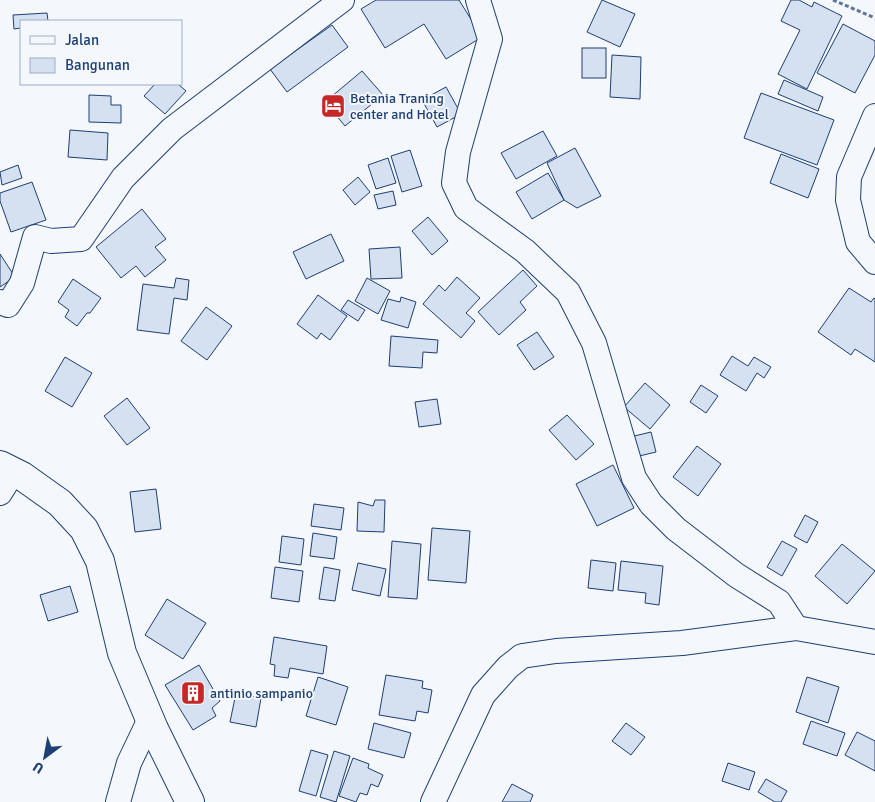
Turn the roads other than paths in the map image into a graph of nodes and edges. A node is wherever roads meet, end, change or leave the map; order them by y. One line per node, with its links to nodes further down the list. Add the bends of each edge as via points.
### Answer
1 (342, 0): 5 (street, via 172,129 123,178 80,239 51,240 34,236 22,284 8,305)
2 (478, 0): 7 (street, via 490,39 458,152 454,183 466,208 525,252 568,292 594,343 634,478 651,504 676,529 736,575 779,602)
3 (875, 116): 4 (street, via 848,177 848,200 858,242)
4 (875, 262)
5 (0, 302)
6 (4, 477): 9 (main road, via 22,476 60,503 84,529 100,561 122,653)
7 (796, 628): 8 (street); 12 (street, via 682,643 522,656 483,695)
8 (875, 642)
9 (150, 719): 10 (street, via 129,763); 11 (main road)
10 (118, 802)
11 (190, 802)
12 (433, 802)

